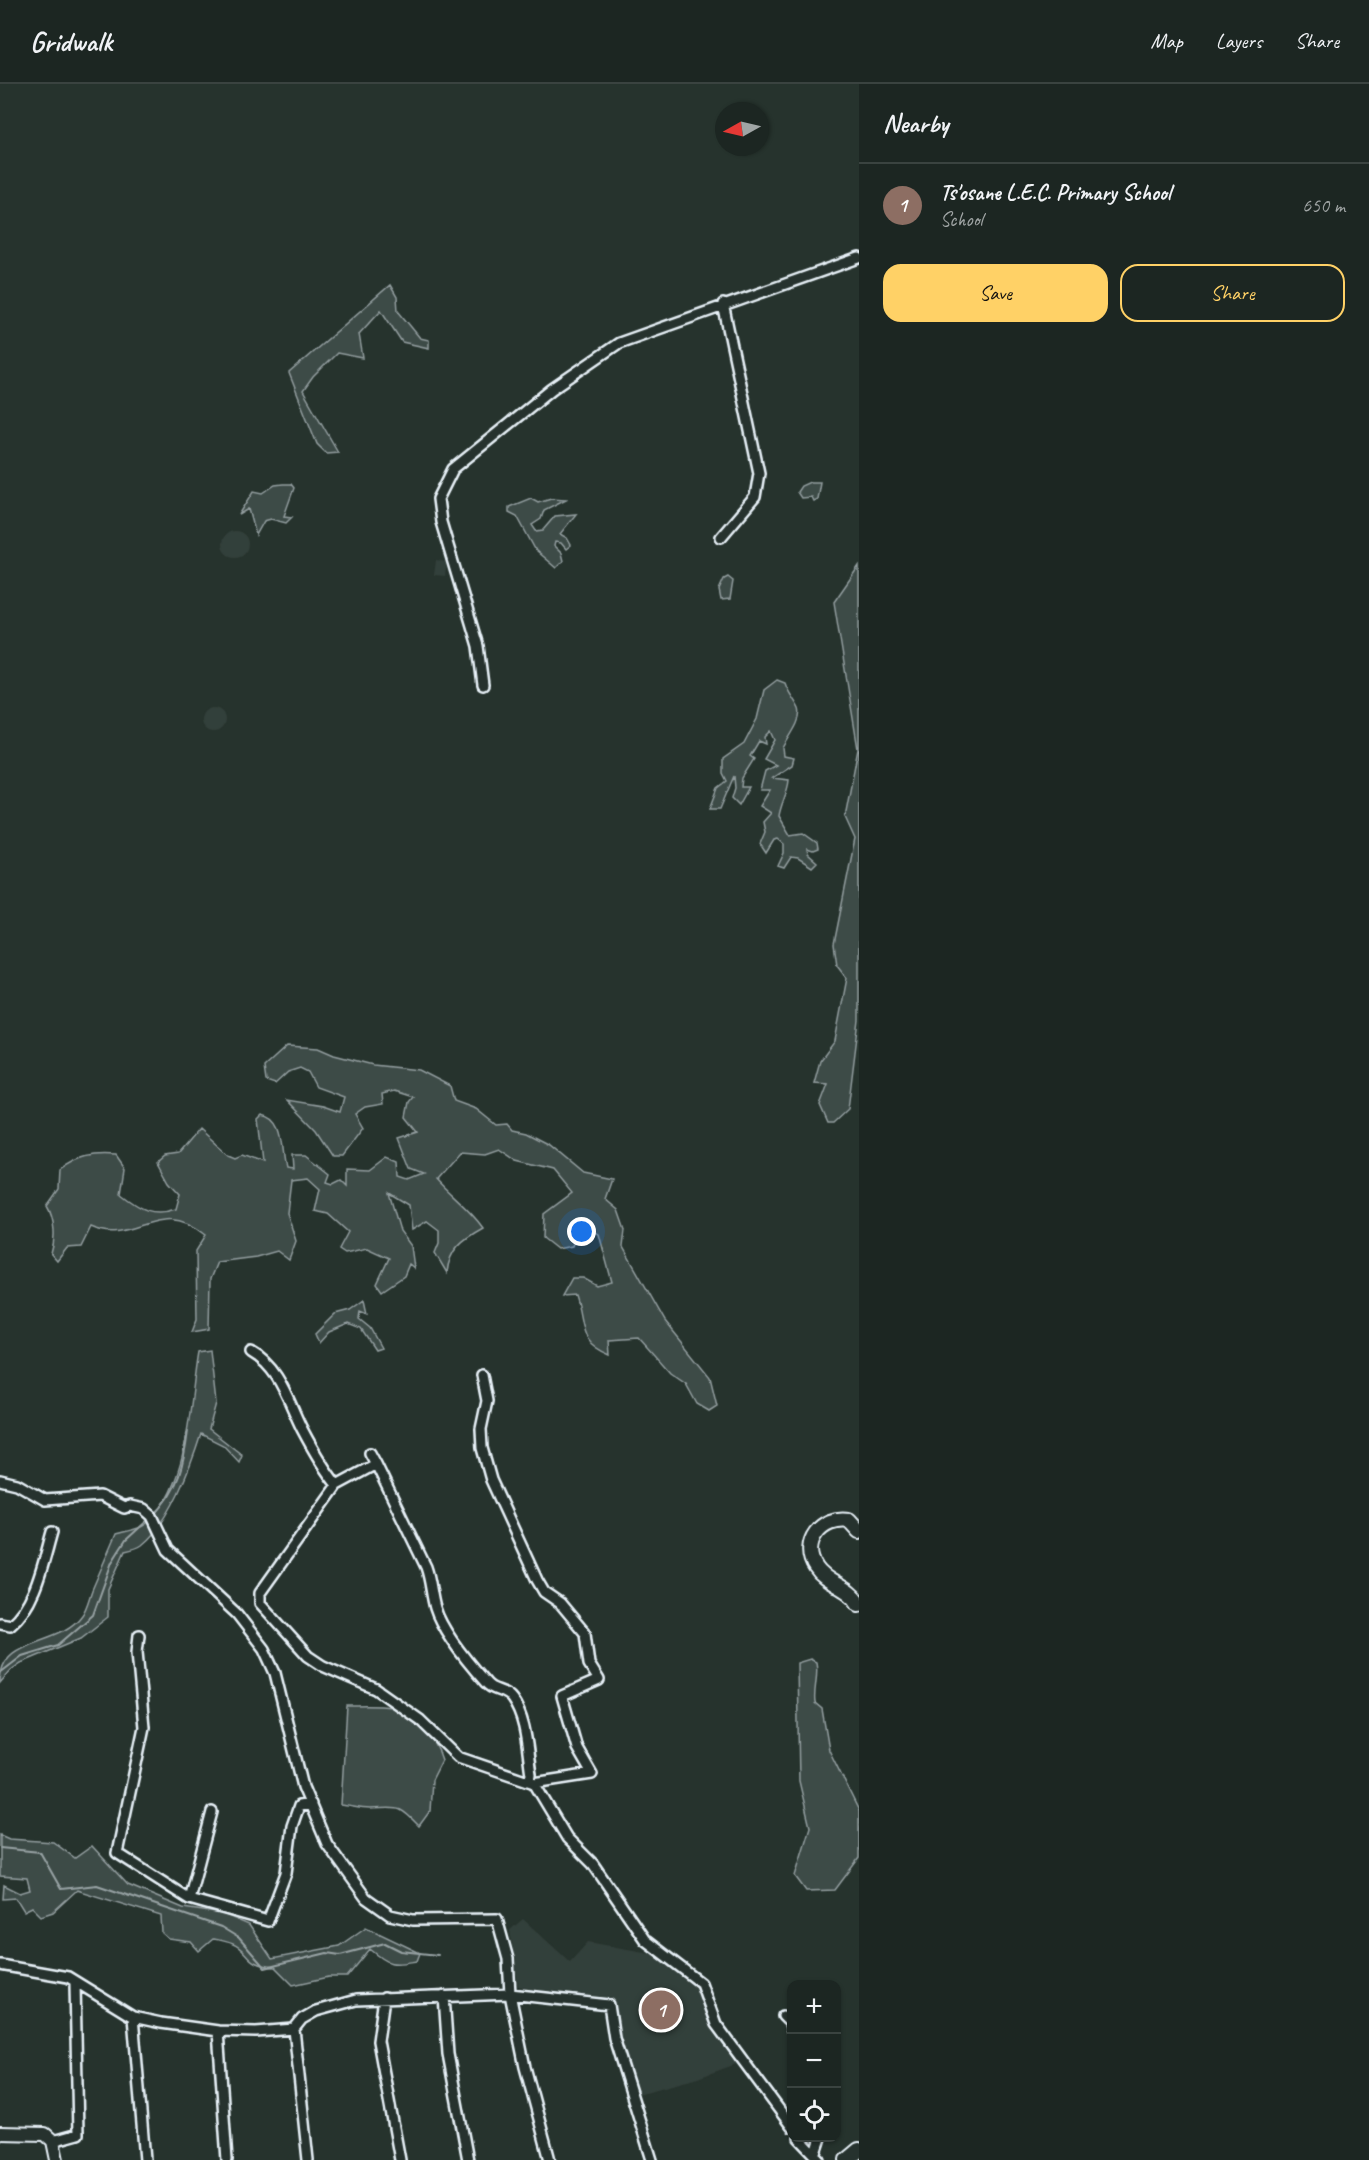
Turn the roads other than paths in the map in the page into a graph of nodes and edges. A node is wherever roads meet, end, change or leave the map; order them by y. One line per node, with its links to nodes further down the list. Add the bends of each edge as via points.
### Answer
1 (859, 258): 2 (street)
2 (723, 304): 3 (street, via 759,473 755,497); 4 (street, via 619,343 552,389 453,469 438,499 441,522 478,646)
3 (721, 537)
4 (483, 685)
5 (251, 1352): 10 (street, via 274,1371 303,1431)
6 (482, 1375): 16 (street, via 487,1401 480,1440 491,1480 544,1593 560,1603 585,1633 589,1664 599,1680 562,1696 577,1748 592,1774)
7 (369, 1453): 8 (street)
8 (376, 1464): 10 (street); 16 (street, via 426,1568 435,1608 444,1625 489,1687 504,1691 513,1700 523,1723)
9 (0, 1480): 17 (street, via 17,1484 45,1500 100,1496 124,1508 144,1509 152,1516 168,1550 237,1614 264,1649 275,1672 296,1761)
10 (337, 1485): 16 (street, via 260,1593 260,1603 308,1656 376,1689 420,1720 458,1757)
11 (859, 1531): 13 (main road, via 849,1520 832,1520 824,1523 811,1539 816,1569 846,1589)
12 (52, 1532): 14 (street, via 30,1599 19,1618 10,1625)
13 (859, 1604)
14 (0, 1623)
15 (139, 1635): 19 (street, via 136,1652 144,1727 117,1853)
16 (532, 1781): 30 (street, via 567,1838 593,1864 645,1940 701,1983 716,2024)
17 (311, 1803): 19 (street, via 299,1806 292,1826 286,1873 268,1921); 22 (street, via 338,1862 366,1898 390,1915 413,1920 497,1919 508,1959)
18 (212, 1812): 19 (street)
19 (189, 1899)
20 (0, 1965): 21 (street, via 52,1973)
21 (75, 1983): 26 (street); 32 (street, via 78,2134)
22 (510, 1994): 23 (street); 43 (street); 44 (street, via 609,2005 614,2038)
23 (444, 1996): 24 (street); 42 (street, via 450,2064)
24 (384, 1998): 28 (street, via 356,2000 316,2012 302,2019); 41 (street, via 378,2041)
25 (783, 2016): 27 (street)
26 (133, 2017): 29 (street); 38 (street)
27 (787, 2020)
28 (294, 2029): 29 (street); 40 (street)
29 (218, 2031): 39 (street)
30 (787, 2120)
31 (0, 2133): 32 (street, via 45,2134)
32 (53, 2141): 37 (street)
33 (802, 2142): 36 (street)
34 (820, 2142): 36 (street)
35 (859, 2150): 45 (main road)
36 (818, 2157)
37 (57, 2160)
38 (145, 2160)
39 (227, 2160)
40 (308, 2160)
41 (400, 2160)
42 (468, 2160)
43 (550, 2160)
44 (652, 2160)
45 (847, 2160)

